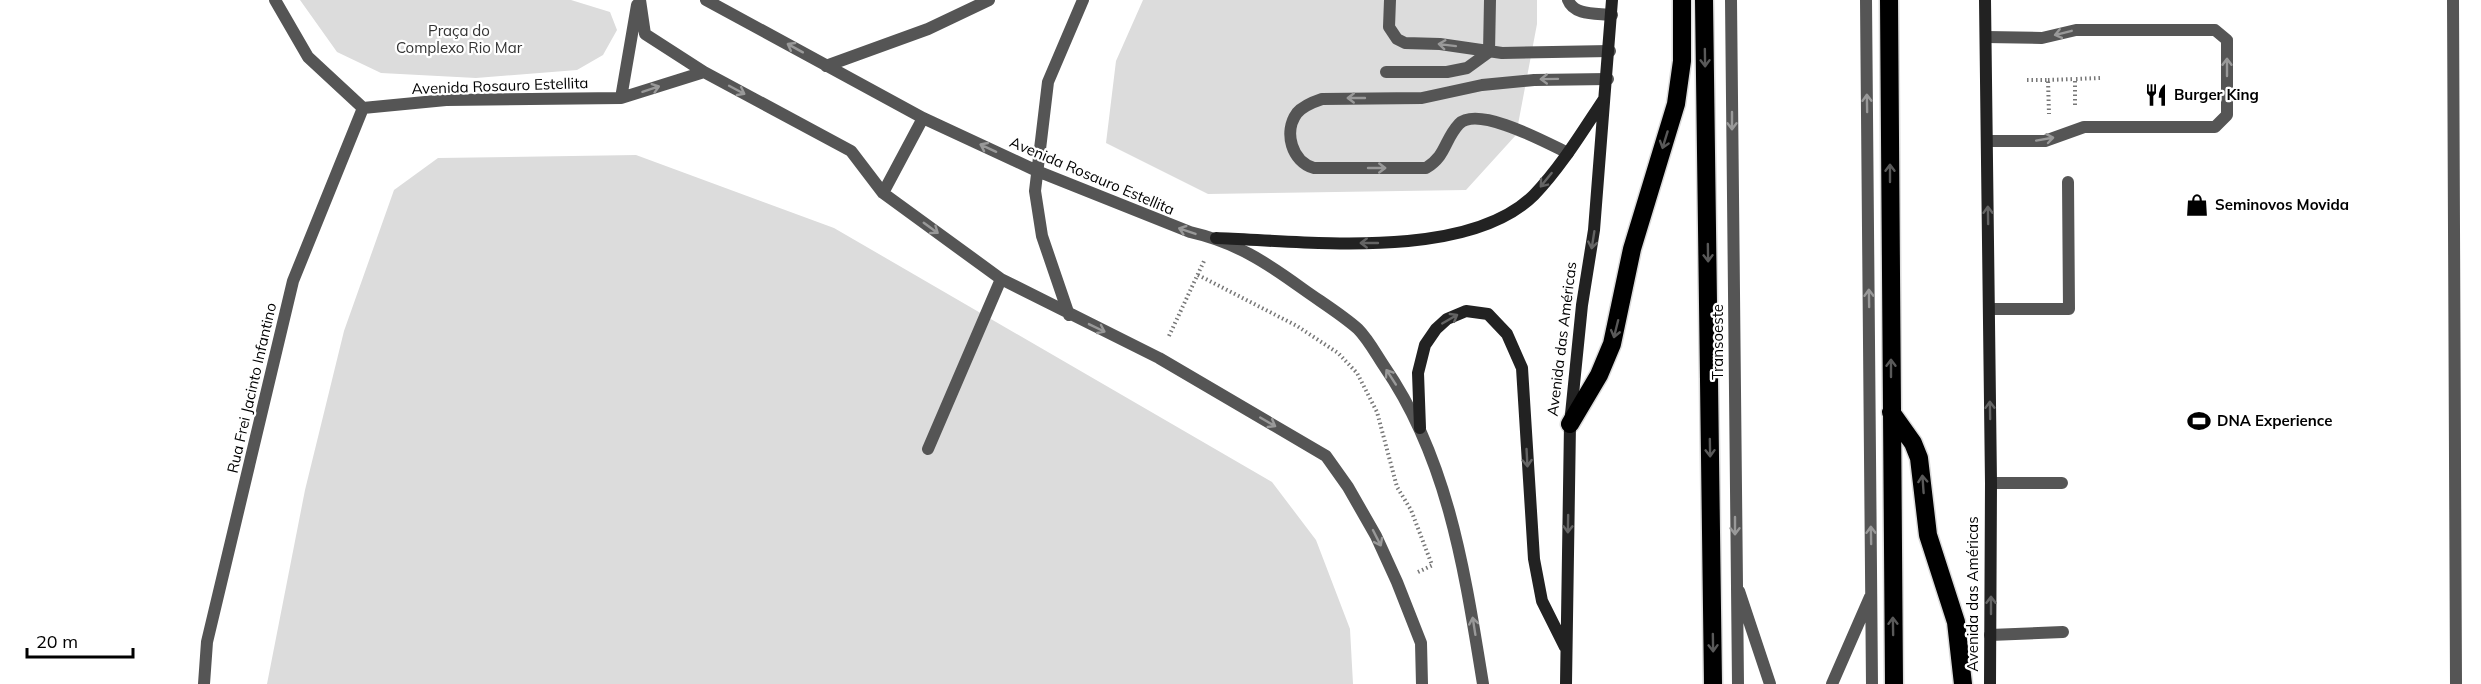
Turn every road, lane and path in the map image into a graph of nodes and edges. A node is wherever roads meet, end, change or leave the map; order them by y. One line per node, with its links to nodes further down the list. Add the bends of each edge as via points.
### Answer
1 (275, 0): 31 (street, via 308,57)
2 (639, 0): 22 (street, via 645,34); 29 (street)
3 (706, 0): 21 (street, Avenida Rosauro Estellita, one-way to 3)
4 (989, 0): 21 (street, via 928,29)
5 (1083, 0): 37 (street, via 1048,82)
6 (1390, 0): 20 (street, one-way to 6, via 1397,39 1389,27)
7 (1490, 0): 20 (street)
8 (1568, 0): 17 (street, via 1580,12)
9 (1612, 0): 17 (main road, Avenida das Américas)
10 (1682, 0): 47 (highway, one-way to 47, via 1682,61 1676,104 1632,249 1612,344)
11 (1704, 0): 64 (highway, one-way to 64)
12 (1731, 0): 54 (street, Transoeste, one-way to 54)
13 (1866, 0): 56 (street, one-way to 13)
14 (1889, 0): 46 (highway, one-way to 14)
15 (1985, 0): 18 (main road, Avenida das Américas)
16 (2453, 0): 72 (street)
17 (1612, 15): 19 (main road, Avenida das Américas)
18 (1986, 37): 35 (main road, Avenida das Américas); 35 (street, one-way to 18, via 2045,141 2084,128 2215,127 2227,115 2227,40 2214,30 2076,30 2042,38)
19 (1610, 51): 20 (street); 25 (main road, Avenida das Américas)
20 (1489, 52): 23 (street, via 1467,68 1448,72)
21 (826, 66): 34 (street, Avenida Rosauro Estellita)
22 (704, 72): 29 (street, Avenida Rosauro Estellita, one-way to 22); 39 (street, one-way to 39, via 851,151)
23 (1386, 72)
24 (2100, 78): 26 (path)
25 (1608, 79): 30 (main road, Avenida das Américas); 36 (street, one-way to 36, via 1482,85 1422,98 1322,99 1297,113 1291,125 1295,157 1314,168 1426,168 1438,160 1461,122 1472,118 1506,125)
26 (2075, 79): 28 (path); 33 (path)
27 (2027, 80): 28 (path)
28 (2048, 80): 32 (path, via 2048,114)
29 (621, 98): 31 (street, Avenida Rosauro Estellita, via 446,100)
30 (1605, 98): 36 (main road); 47 (main road, Avenida das Américas, one-way to 47, via 1594,230)
31 (363, 108): 60 (street, Rua Frei Jacinto Infantino, via 293,281 207,642)
32 (2057, 114)
33 (2075, 114)
34 (923, 118): 37 (street, Avenida Rosauro Estellita, one-way to 34); 39 (street)
35 (1987, 141): 43 (main road, Avenida das Américas, one-way to 35)
36 (1568, 153): 40 (main road, one-way to 40, via 1533,196 1510,212 1483,225 1440,237 1374,244)
37 (1037, 171): 40 (street, Avenida Rosauro Estellita, one-way to 37, via 1190,232); 44 (street, via 1035,191 1042,236)
38 (2068, 182): 43 (street, via 2069,309)
39 (884, 193): 42 (street, one-way to 42)
40 (1216, 238): 41 (path); 48 (street, Avenida Rosauro Estellita, one-way to 40, via 1395,382 1359,330 1261,258)
41 (1198, 275): 45 (path); 53 (path, via 1297,326 1338,353 1357,373 1377,412 1396,487 1412,510)
42 (1001, 279): 44 (street); 49 (street)
43 (1989, 309): 50 (main road, Avenida das Américas, one-way to 43)
44 (1069, 315): 45 (street, one-way to 45)
45 (1159, 358): 55 (street, one-way to 55, via 1326,456 1348,487)
46 (1891, 411): 69 (highway, one-way to 46); 70 (highway, one-way to 46, via 1956,622 1928,535 1919,458)
47 (1570, 424): 59 (main road, Avenida das Américas, one-way to 59)
48 (1420, 428): 52 (street, Avenida Rosauro Estellita); 59 (main road, one-way to 59, via 1418,373 1425,345 1447,320 1466,311 1488,314 1507,334 1522,368 1534,559 1542,601)
49 (928, 449)
50 (1991, 483): 51 (street); 58 (main road, Avenida das Américas, one-way to 50)
51 (2062, 483)
52 (1463, 559): 53 (path); 62 (street, Avenida Rosauro Estellita, one-way to 52)
53 (1432, 566): 55 (path)
54 (1735, 578): 65 (street, Transoeste); 66 (street)
55 (1397, 582): 61 (street, via 1421,643)
56 (1872, 593): 67 (street); 68 (street)
57 (2063, 632): 58 (street)
58 (1990, 635): 71 (main road, Avenida das Américas)
59 (1567, 650): 63 (main road, Avenida das Américas)
60 (204, 684)
61 (1422, 684)
62 (1483, 684)
63 (1566, 684)
64 (1713, 684)
65 (1738, 684)
66 (1770, 684)
67 (1832, 684)
68 (1872, 684)
69 (1894, 684)
70 (1963, 684)
71 (1990, 684)
72 (2456, 684)

